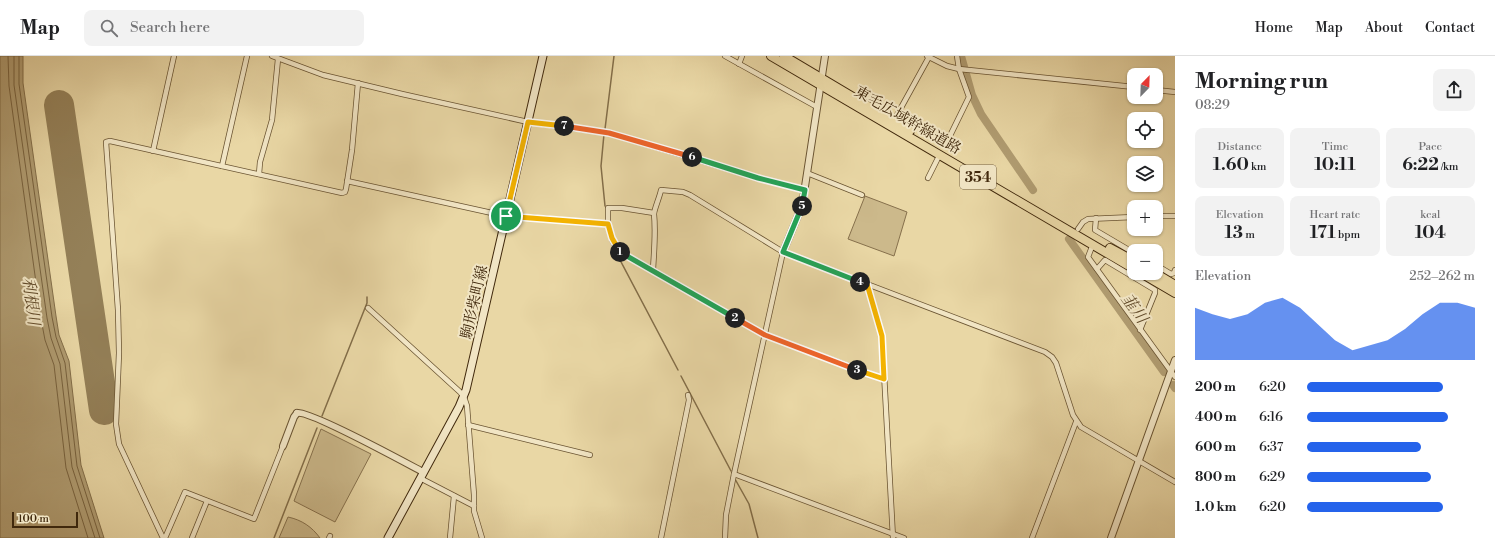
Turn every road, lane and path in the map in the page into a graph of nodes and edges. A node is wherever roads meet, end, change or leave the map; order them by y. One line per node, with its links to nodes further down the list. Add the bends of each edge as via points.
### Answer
1 (174, 56): 24 (street)
2 (247, 56): 26 (street)
3 (272, 56): 12 (street)
4 (543, 56): 22 (main road, 駒形柴町線)
5 (725, 56): 13 (street)
6 (742, 56): 13 (street)
7 (771, 56): 15 (highway, 東毛広域幹線道路 / 354)
8 (784, 56): 15 (highway, 東毛広域幹線道路 / 354)
9 (825, 56): 15 (street)
10 (928, 56): 14 (street, via 947,66); 21 (street)
11 (957, 56): 14 (street)
12 (278, 59): 16 (street, via 315,73); 28 (street, via 272,120)
13 (739, 64): 20 (street)
14 (960, 69): 17 (street); 23 (street, via 968,100)
15 (821, 82): 20 (street); 25 (highway, 東毛広域幹線道路 / 354); 40 (highway, 東毛広域幹線道路 / 354)
16 (358, 83): 22 (street); 30 (street)
17 (1127, 87)
18 (1163, 91): 19 (street)
19 (1175, 92)
20 (817, 107): 27 (street)
21 (897, 115)
22 (528, 122): 31 (street, via 609,133); 34 (main road, 駒形柴町線)
23 (946, 144)
24 (153, 151): 26 (street); 76 (street, via 106,142 118,310 116,424 119,444)
25 (940, 154): 29 (street); 41 (highway, 東毛広域幹線道路 / 354)
26 (222, 166): 28 (street)
27 (807, 173): 31 (street); 32 (street)
28 (259, 174): 30 (street, via 342,193 345,192)
29 (928, 178)
30 (347, 181): 34 (street)
31 (805, 190): 43 (street, via 799,216)
32 (862, 195)
33 (654, 213): 39 (street, via 608,208); 43 (street, via 660,190 683,192); 48 (street, via 656,226)
34 (506, 216): 39 (street); 63 (main road, 駒形柴町線)
35 (1163, 216): 36 (street)
36 (1175, 216)
37 (1127, 217): 38 (street)
38 (1096, 218): 40 (street, via 1086,220); 42 (street, via 1095,230)
39 (608, 224): 48 (street, via 620,252)
40 (1078, 230): 44 (highway, 東毛広域幹線道路 / 354)
41 (1093, 244): 45 (highway, 東毛広域幹線道路 / 354); 46 (street, via 1087,255)
42 (1127, 249)
43 (783, 252): 52 (street); 57 (street)
44 (1127, 257)
45 (1127, 265)
46 (1097, 269): 56 (street); 56 (street, via 1105,260 1155,290)
47 (1163, 269): 49 (street, via 1171,274)
48 (653, 270): 57 (street)
49 (1175, 270)
50 (1163, 278): 53 (highway)
51 (1153, 280): 54 (highway)
52 (867, 284): 61 (street, via 882,336); 64 (street, via 1048,354 1059,369)
53 (1175, 285)
54 (1175, 293)
55 (368, 308): 63 (street)
56 (1140, 330): 59 (street)
57 (765, 335): 61 (street); 69 (street)
58 (1175, 360): 59 (street)
59 (1171, 371): 60 (street); 68 (street)
60 (1175, 377)
61 (884, 379): 75 (street)
62 (688, 395): 81 (street)
63 (464, 397): 65 (street); 70 (main road, 駒形柴町線)
64 (1076, 422): 68 (street, via 1088,433); 84 (street)
65 (468, 425): 67 (street); 74 (street)
66 (283, 446): 70 (street, via 294,417 297,413 303,413 327,423); 73 (street, via 254,519)
67 (590, 455)
68 (1139, 462): 71 (street); 85 (street)
69 (734, 474): 75 (street); 82 (street, via 726,515)
70 (422, 475): 72 (street); 78 (main road, 駒形柴町線)
71 (1175, 482)
72 (454, 496): 74 (street); 79 (street)
73 (207, 501): 76 (street, via 185,492); 77 (street)
74 (474, 506): 80 (street)
75 (892, 536): 83 (street)
76 (164, 538)
77 (192, 538)
78 (388, 538)
79 (450, 538)
80 (482, 538)
81 (661, 538)
82 (725, 538)
83 (904, 538)
84 (1032, 538)
85 (1111, 538)

